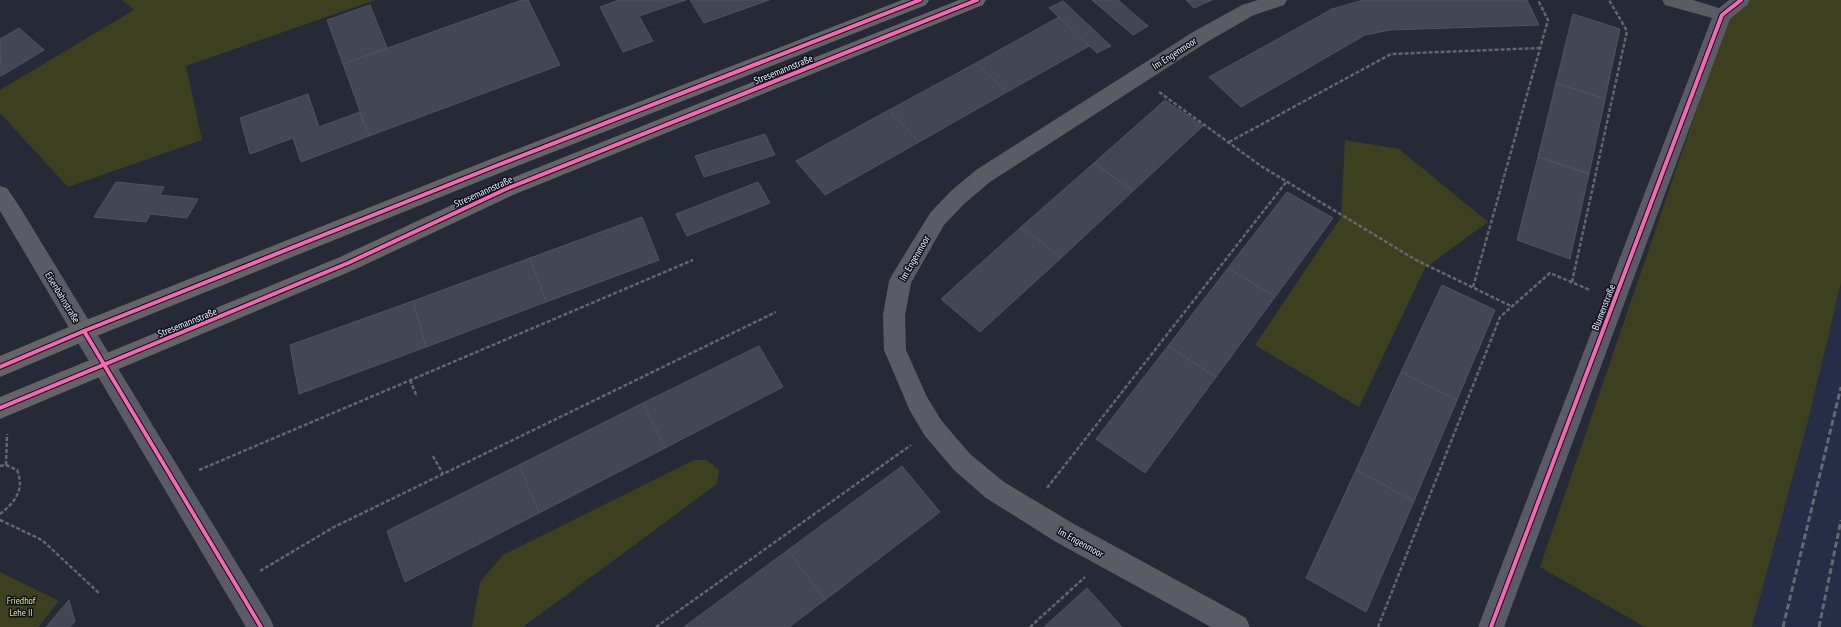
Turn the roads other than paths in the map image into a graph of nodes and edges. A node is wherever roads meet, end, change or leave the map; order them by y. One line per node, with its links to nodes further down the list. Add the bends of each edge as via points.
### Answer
1 (920, 0): 8 (main road, Stresemannstraße)
2 (977, 0): 9 (main road, Stresemannstraße, via 513,186 348,263)
3 (1278, 0): 13 (street, Im Engenmoor, via 1248,10 1200,37 983,176 958,196 937,219 900,281 894,314 895,350 918,404 933,428 962,462 995,490 1065,534)
4 (1671, 0): 6 (street)
5 (1741, 0): 6 (street)
6 (1722, 15): 14 (street, Blumenstraße)
7 (0, 194): 8 (street, Eisenbahnstraße)
8 (84, 331): 9 (street, Eisenbahnstraße); 10 (main road, Stresemannstraße)
9 (103, 364): 11 (main road, Stresemannstraße); 12 (street, Eisenbahnstraße)
10 (0, 368)
11 (0, 408)
12 (261, 627)
13 (1237, 627)
14 (1491, 627)

